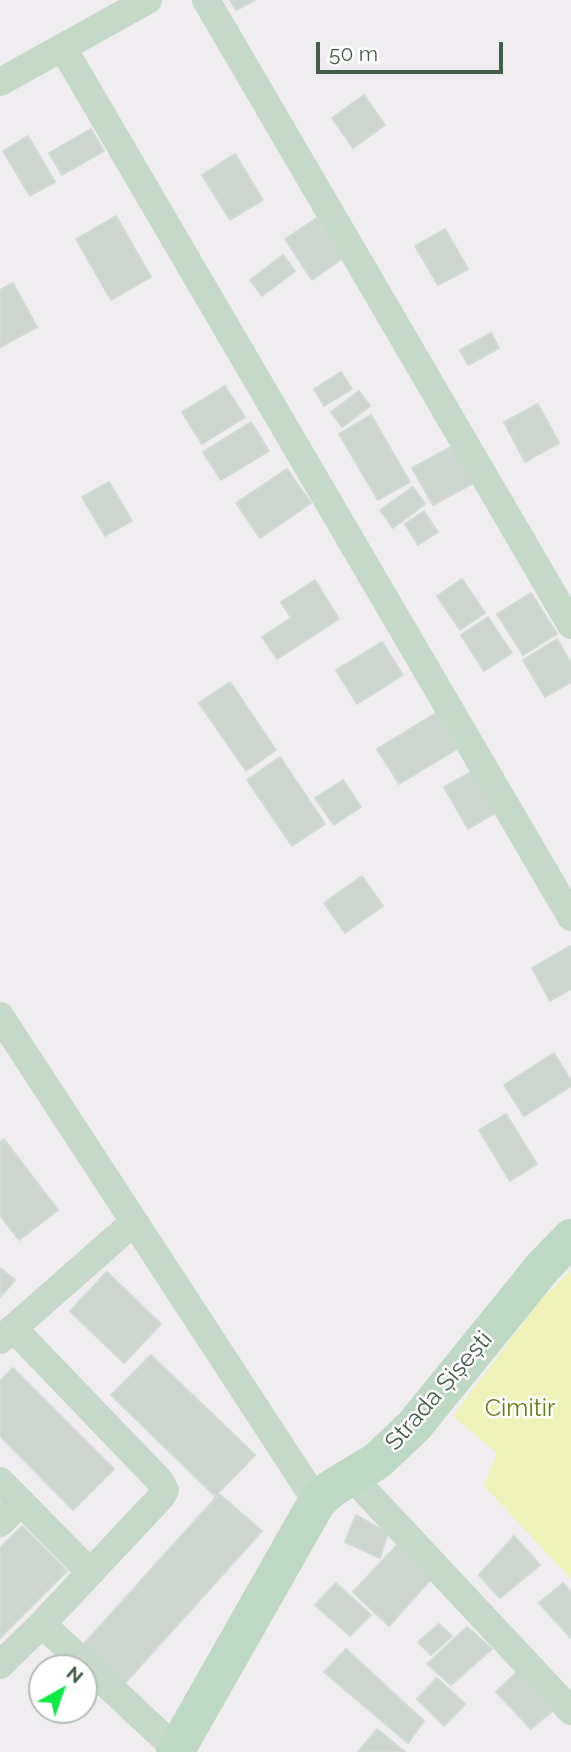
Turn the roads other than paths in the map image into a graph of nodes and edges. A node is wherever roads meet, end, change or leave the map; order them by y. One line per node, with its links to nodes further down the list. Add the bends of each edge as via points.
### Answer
1 (148, 0): 3 (street)
2 (206, 0): 5 (street)
3 (63, 48): 4 (street); 6 (street)
4 (0, 82)
5 (571, 625)
6 (571, 917)
7 (0, 1016): 8 (street)
8 (134, 1222): 10 (street); 14 (street)
9 (571, 1238): 11 (street, Strada Șișești, via 414,1426 377,1461)
10 (7, 1334): 16 (street, via 165,1490)
11 (352, 1476): 14 (street, Strada Șișești); 19 (street)
12 (0, 1481): 13 (street)
13 (21, 1502): 15 (street); 16 (street)
14 (317, 1502): 20 (street, Strada Șișești)
15 (0, 1523)
16 (90, 1572): 17 (street)
17 (42, 1624): 18 (street); 20 (street)
18 (0, 1665)
19 (571, 1712)
20 (176, 1751)

